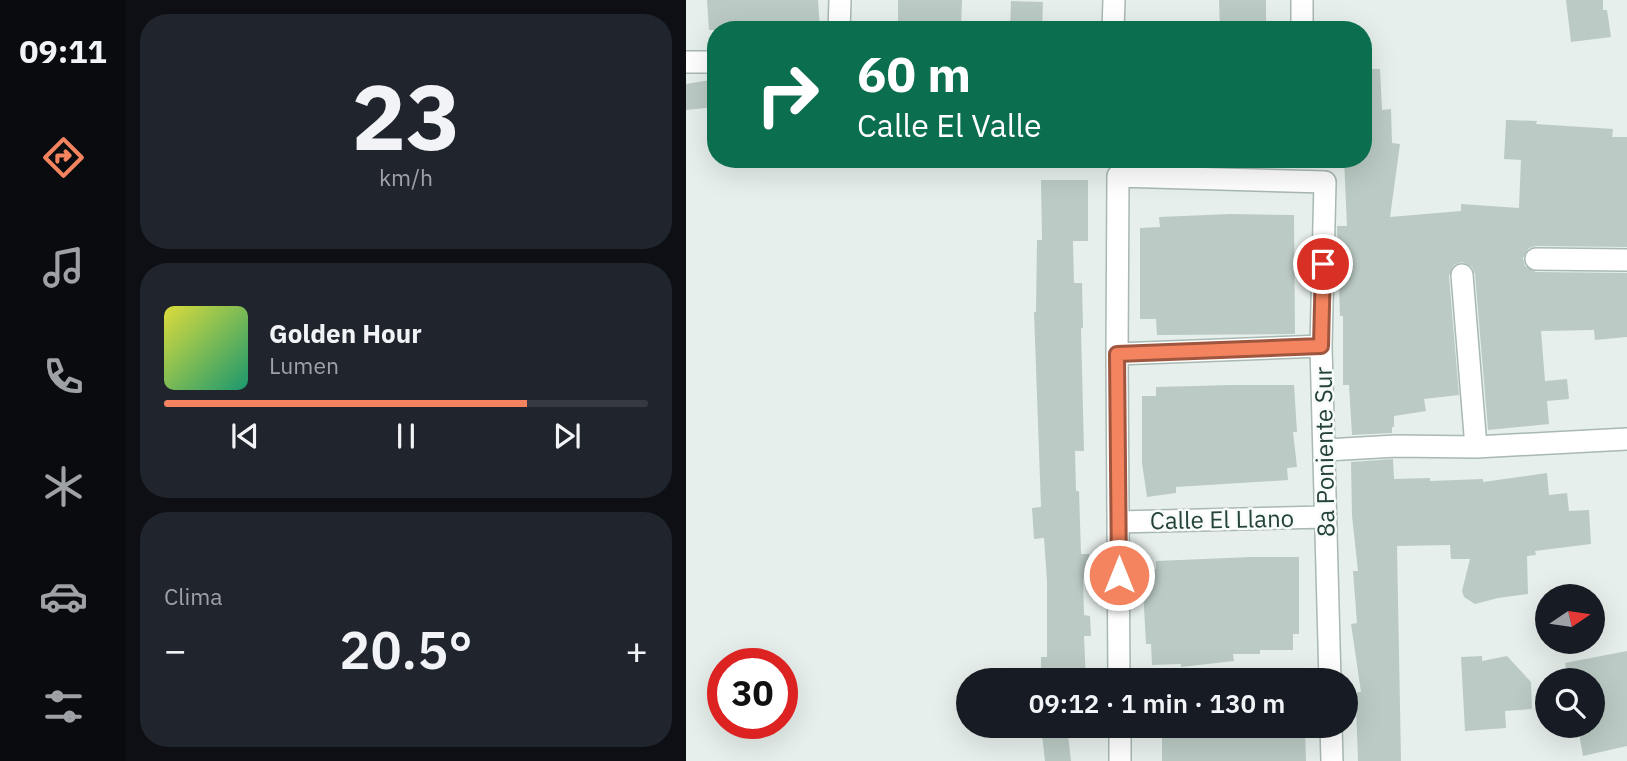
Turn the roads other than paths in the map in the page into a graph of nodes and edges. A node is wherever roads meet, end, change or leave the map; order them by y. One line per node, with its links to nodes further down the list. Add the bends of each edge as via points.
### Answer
1 (840, 0): 4 (street)
2 (1114, 0): 5 (street)
3 (1302, 0): 6 (street)
4 (839, 21)
5 (1114, 21)
6 (1302, 21)
7 (686, 62): 8 (street)
8 (707, 62)
9 (1536, 260): 10 (street)
10 (1627, 260)
11 (1462, 275): 15 (street)
12 (1321, 346): 13 (street); 13 (street, 8a Poniente Sur, via 1325,182 1118,176); 16 (street, 8a Poniente Sur)
13 (1117, 354): 18 (street)
14 (1627, 439): 15 (street)
15 (1476, 447): 16 (street)
16 (1325, 450): 17 (street, 8a Poniente Sur)
17 (1325, 517): 18 (street, Calle El Llano); 20 (street, 8a Poniente Sur)
18 (1118, 522): 19 (street)
19 (1119, 668)
20 (1330, 668)
21 (1120, 738): 23 (street)
22 (1331, 738): 24 (street)
23 (1120, 761)
24 (1332, 761)

